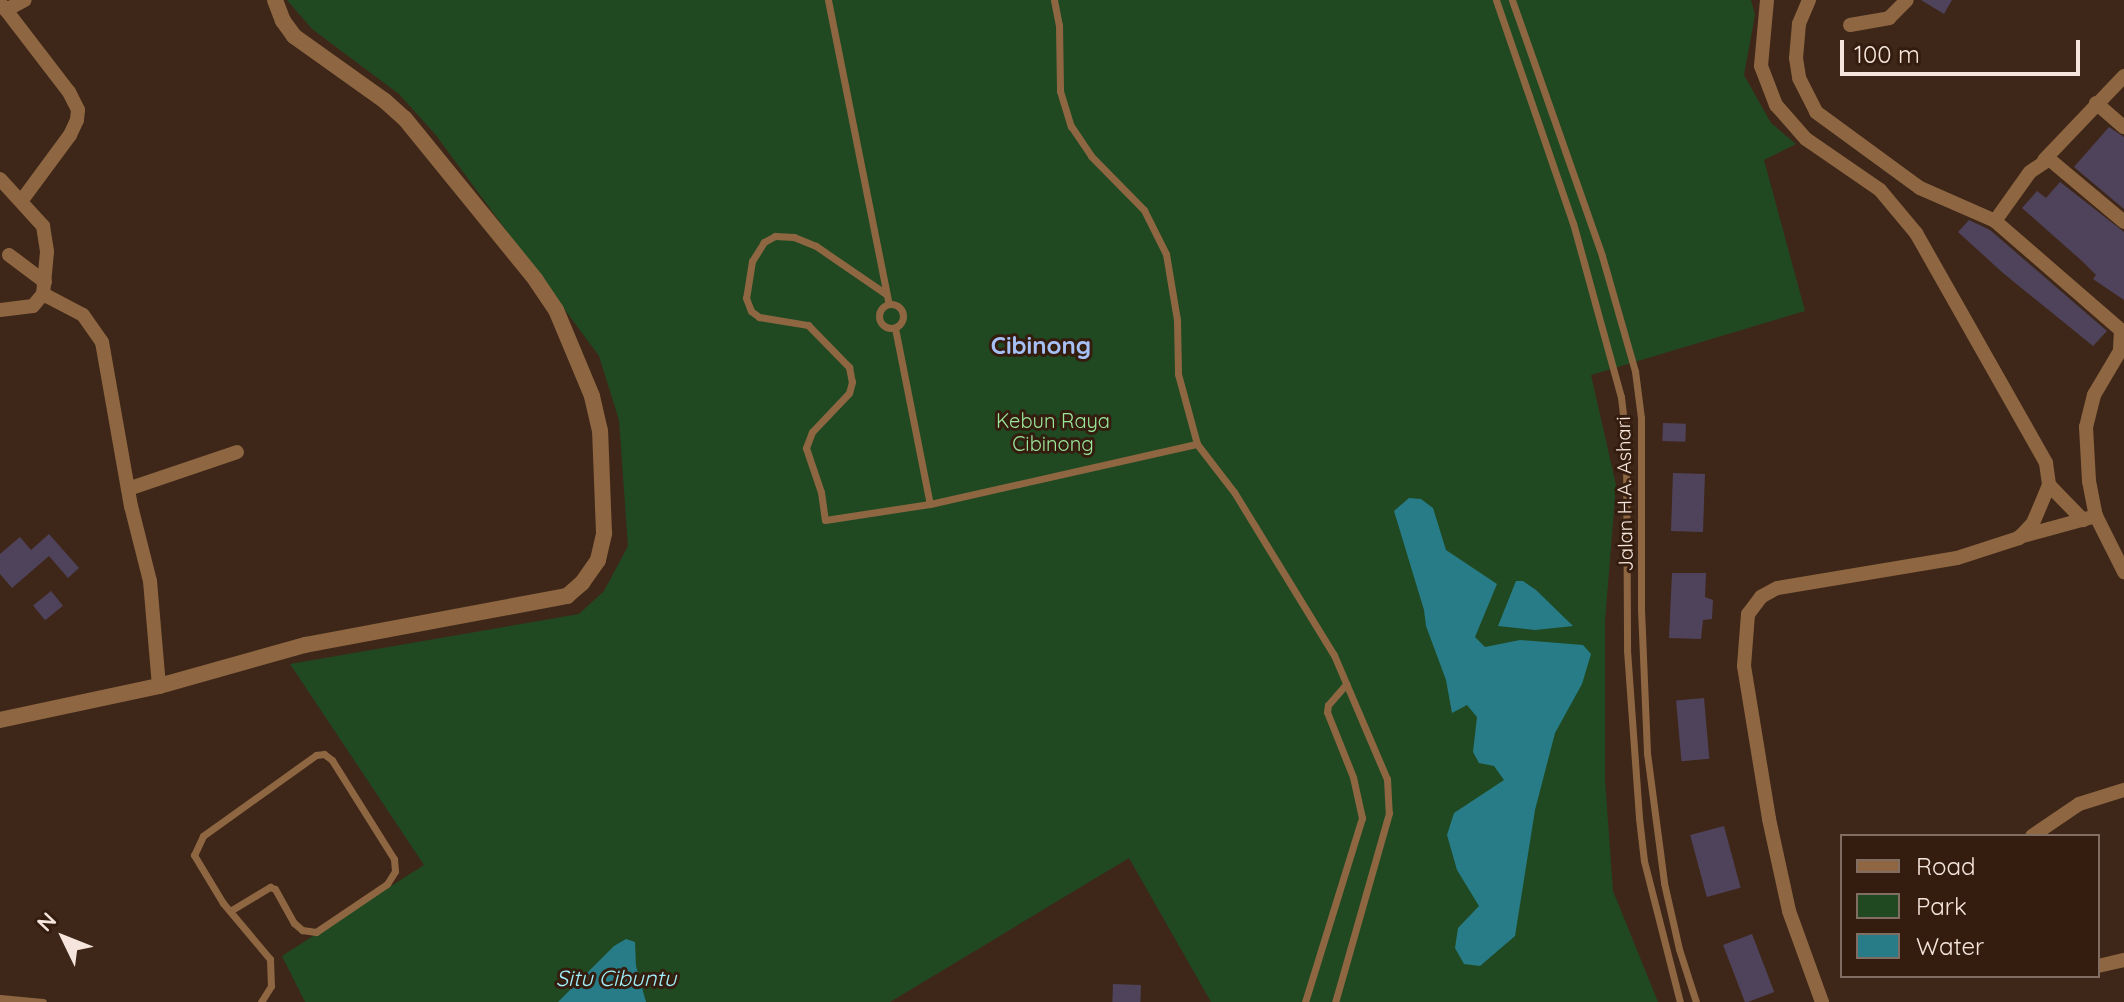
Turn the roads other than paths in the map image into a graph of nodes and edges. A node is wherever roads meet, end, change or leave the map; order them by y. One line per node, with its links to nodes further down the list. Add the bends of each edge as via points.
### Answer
1 (25, 0): 10 (street)
2 (275, 0): 38 (street, via 294,36 405,119 547,296 565,330 600,431 604,533 598,560 567,596 305,645)
3 (828, 0): 22 (lane)
4 (1054, 0): 29 (lane, via 1060,91 1071,126 1091,156 1144,210 1166,254 1177,320 1178,374)
5 (1496, 0): 28 (lane, Jalan H.A. Ashari, via 1573,223 1615,365)
6 (1512, 0): 27 (lane, Jalan H.A. Ashari, via 1602,256 1635,371)
7 (1767, 0): 31 (street, via 1761,66 1776,105 1806,139 1880,190 1916,233 2046,463)
8 (1809, 0): 18 (street, via 1799,24 1796,58 1811,106 1920,188)
9 (1907, 0): 11 (street, via 1889,18)
10 (3, 6): 17 (street, via 78,110 70,135)
11 (1850, 25)
12 (2124, 76): 13 (street)
13 (2096, 103): 14 (street); 15 (street)
14 (2124, 127)
15 (2044, 160): 18 (street); 19 (street, via 2061,167)
16 (0, 179): 17 (street)
17 (22, 200): 21 (street, via 43,226)
18 (1995, 221): 26 (street, via 2112,321 2123,336)
19 (2124, 222)
20 (9, 255): 21 (street)
21 (44, 288): 24 (street, via 33,306); 32 (street, via 83,315 102,342)
22 (886, 294): 23 (lane); 33 (lane, via 816,246 775,236 764,242 752,261 746,298 759,317 808,325 849,367 849,393 812,432 806,448 825,520)
23 (889, 304): 25 (lane, via 903,311); 25 (lane, via 879,319)
24 (0, 310)
25 (895, 328): 33 (lane)
26 (2122, 354): 34 (street, via 2094,395 2087,418)
27 (1641, 418): 28 (lane); 39 (lane, Jalan H.A. Ashari)
28 (1624, 419): 40 (lane, Jalan H.A. Ashari)
29 (1197, 444): 33 (lane); 37 (lane, via 1229,484 1314,620)
30 (237, 452): 32 (street)
31 (2049, 485): 34 (street); 35 (street, via 2043,506)
32 (128, 489): 38 (street, via 150,581)
33 (930, 504)
34 (2090, 518): 35 (street); 36 (street)
35 (2019, 538): 54 (street, via 1957,558 1777,588 1748,614 1744,666 1769,819 1789,911)
36 (2124, 572)
37 (1346, 684): 52 (lane, via 1327,712 1350,768 1362,818); 53 (lane, via 1367,725 1390,794 1373,878)
38 (159, 686): 41 (street)
39 (1645, 714): 40 (lane); 48 (lane, Jalan H.A. Ashari, via 1660,859)
40 (1630, 715): 49 (lane, Jalan H.A. Ashari, via 1644,861)
41 (0, 720)
42 (2124, 790): 43 (street, via 2079,804)
43 (2035, 834)
44 (230, 911): 44 (lane, via 194,855 198,843 324,754 394,859 395,871 387,884 316,932 294,923 270,887); 51 (lane, via 270,959 271,986)
45 (2124, 960): 46 (street)
46 (2100, 966)
47 (0, 998): 50 (lane)
48 (1695, 998): 49 (lane)
49 (1680, 1001)
50 (43, 1002)
51 (261, 1002)
52 (1305, 1002)
53 (1335, 1002)
54 (1822, 1002)

